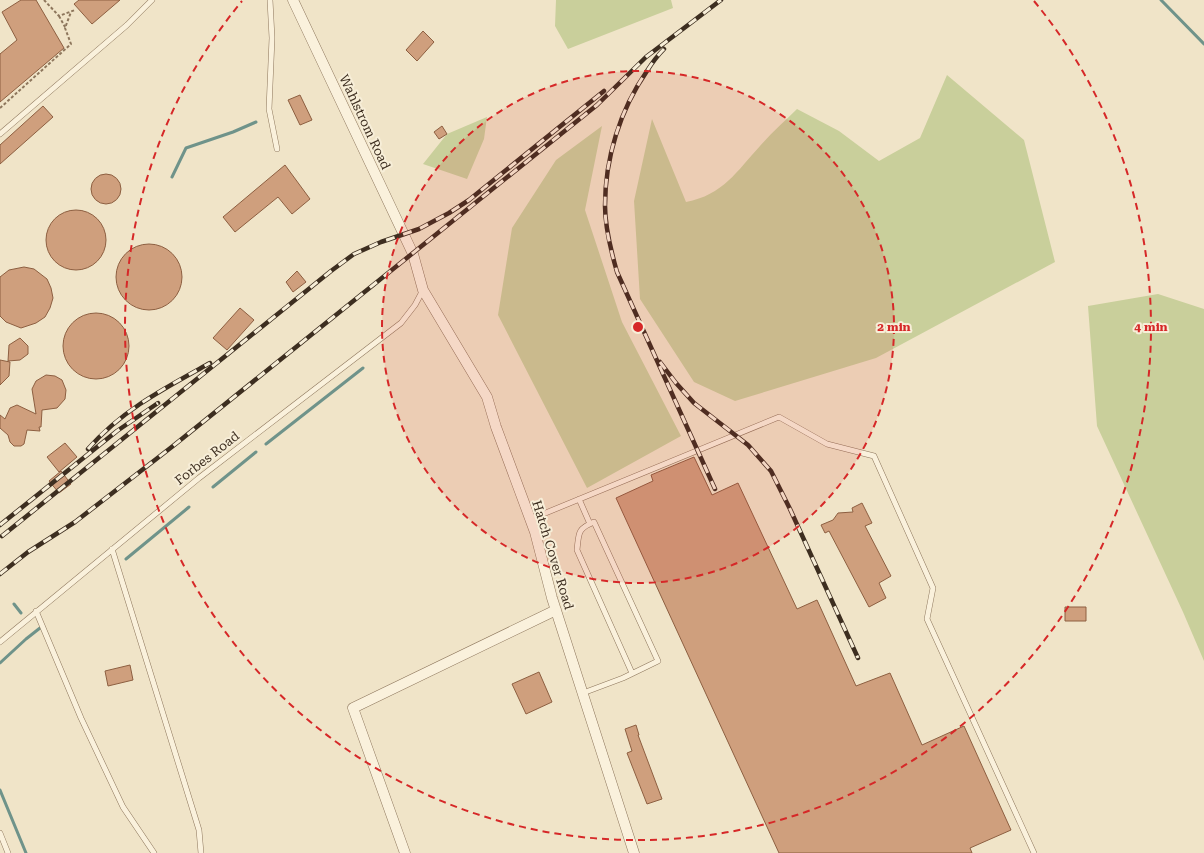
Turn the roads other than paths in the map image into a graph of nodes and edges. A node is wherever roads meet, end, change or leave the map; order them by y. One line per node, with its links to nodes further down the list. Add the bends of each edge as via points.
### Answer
1 (152, 0): 4 (lane, via 127,25)
2 (270, 0): 5 (lane, via 272,38 269,109)
3 (293, 0): 6 (street, Wahlstrom Road)
4 (0, 134)
5 (277, 149)
6 (413, 254): 7 (street, Hatch Cover Road)
7 (423, 290): 9 (street, Hatch Cover Road, via 487,397); 11 (lane, Forbes Road, via 401,323 199,478)
8 (579, 499): 9 (lane); 10 (lane); 23 (lane, via 779,417 827,444 874,456 934,588 927,619)
9 (531, 519): 12 (street, Hatch Cover Road)
10 (590, 524): 15 (lane, via 579,533 577,550); 15 (lane, via 594,522 658,661)
11 (112, 549): 13 (lane, Forbes Road); 20 (lane, via 199,830)
12 (556, 610): 16 (street, Hatch Cover Road); 21 (street, via 353,708)
13 (36, 611): 14 (lane, Forbes Road); 19 (lane, via 81,718 123,807)
14 (0, 642)
15 (632, 673): 16 (lane)
16 (583, 693): 22 (street, Hatch Cover Road)
17 (0, 832): 18 (lane)
18 (8, 853)
19 (154, 853)
20 (201, 853)
21 (405, 853)
22 (634, 853)
23 (1034, 853)

